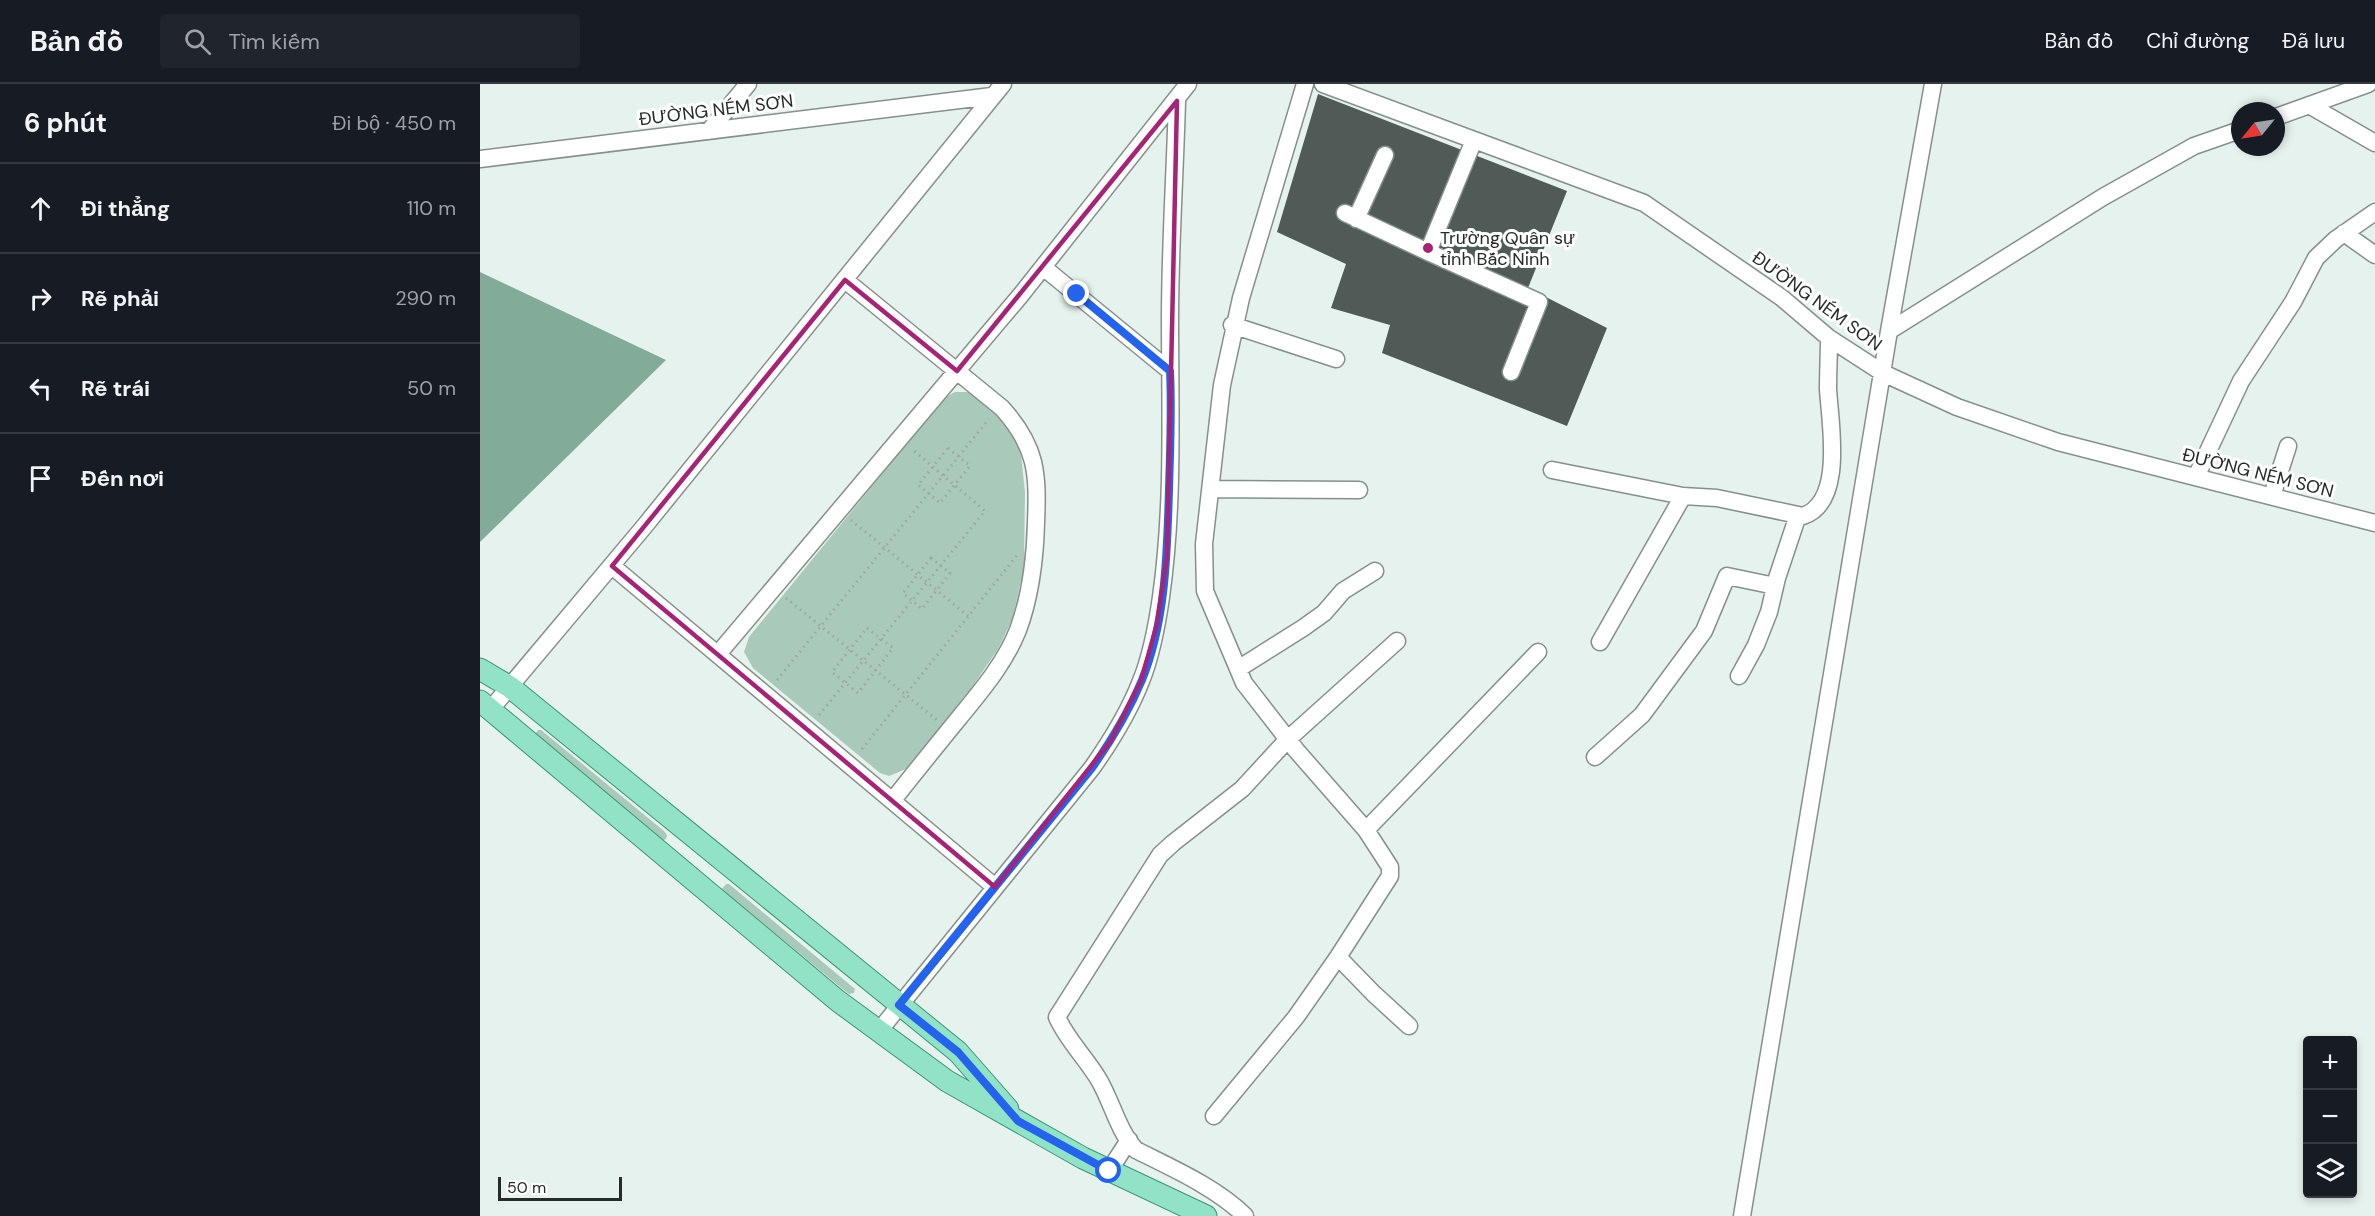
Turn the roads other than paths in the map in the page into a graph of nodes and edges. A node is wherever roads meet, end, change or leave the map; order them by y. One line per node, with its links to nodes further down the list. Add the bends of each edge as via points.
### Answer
1 (748, 84): 11 (street)
2 (1188, 84): 8 (street)
3 (1305, 84): 34 (street, via 1241,298 1222,385)
4 (1323, 84): 13 (street, ĐƯỜNG NÉM SƠN)
5 (1933, 84): 24 (street)
6 (2368, 84): 9 (street)
7 (997, 90): 11 (street, ĐƯỜNG NÉM SƠN); 22 (street)
8 (1177, 101): 21 (street); 28 (street)
9 (2309, 105): 10 (street); 14 (street)
10 (2285, 114)
11 (709, 131): 16 (street, ĐƯỜNG NÉM SƠN)
12 (2231, 133): 24 (street, via 2194,146 2112,191)
13 (1474, 140): 19 (street); 25 (street, ĐƯỜNG NÉM SƠN, via 1644,203 1782,298)
14 (2375, 143)
15 (1385, 155): 19 (street, via 1351,216)
16 (480, 159)
17 (2375, 212): 18 (street)
18 (2344, 234): 20 (street); 33 (street, via 2316,258 2293,302 2241,381)
19 (1428, 252): 29 (street, via 1539,302)
20 (2375, 255)
21 (1043, 267): 27 (street); 28 (street)
22 (845, 280): 27 (street); 40 (street)
23 (1232, 325): 26 (street)
24 (1889, 331): 30 (street)
25 (1829, 338): 30 (street, ĐƯỜNG NÉM SƠN); 38 (street, via 1833,467 1819,506 1810,514)
26 (1336, 359)
27 (957, 371): 46 (street); 54 (street, via 1002,408 1029,445 1036,476 1034,568 1026,607 1002,661)
28 (1170, 371): 58 (street, via 1167,556 1157,624 1142,681 1092,768)
29 (1512, 372)
30 (1883, 373): 33 (street, ĐƯỜNG NÉM SƠN, via 1957,407 2058,442); 69 (street)
31 (2288, 446): 37 (street)
32 (1552, 470): 36 (street)
33 (2196, 477): 37 (street, ĐƯỜNG NÉM SƠN)
34 (1212, 489): 35 (street); 48 (street, via 1204,544 1205,591)
35 (1359, 490)
36 (1683, 496): 38 (street, via 1717,498); 44 (street)
37 (2272, 496): 39 (street, ĐƯỜNG NÉM SƠN)
38 (1798, 515): 42 (street)
39 (2375, 523)
40 (612, 566): 46 (street); 50 (street)
41 (1375, 571): 48 (street, via 1343,591 1324,613)
42 (1775, 586): 49 (street, via 1756,645); 53 (street, via 1727,576 1704,631 1642,715)
43 (1397, 641): 52 (street)
44 (1600, 642)
45 (1538, 652): 55 (street)
46 (717, 654): 54 (street)
47 (480, 669): 50 (main road)
48 (1238, 669): 52 (street, via 1244,683)
49 (1739, 676)
50 (510, 687): 51 (street); 56 (main road)
51 (485, 706): 57 (main road)
52 (1288, 739): 55 (street); 65 (street, via 1242,789 1161,855 1057,1017 1100,1081)
53 (1595, 757)
54 (893, 800): 58 (street)
55 (1366, 830): 59 (street, via 1390,867 1390,876)
56 (702, 844): 57 (main road); 60 (main road)
57 (682, 870): 62 (main road)
58 (995, 887): 60 (street)
59 (1338, 957): 61 (street); 63 (street, via 1296,1017)
60 (899, 1005): 62 (street); 64 (main road, via 958,1052)
61 (1409, 1026)
62 (879, 1031): 64 (main road, via 947,1081)
63 (1214, 1116)
64 (1018, 1121): 66 (main road)
65 (1129, 1140): 66 (street); 68 (street, via 1137,1150 1218,1195)
66 (1109, 1171): 67 (main road)
67 (1206, 1216)
68 (1245, 1216)
69 (1742, 1216)

